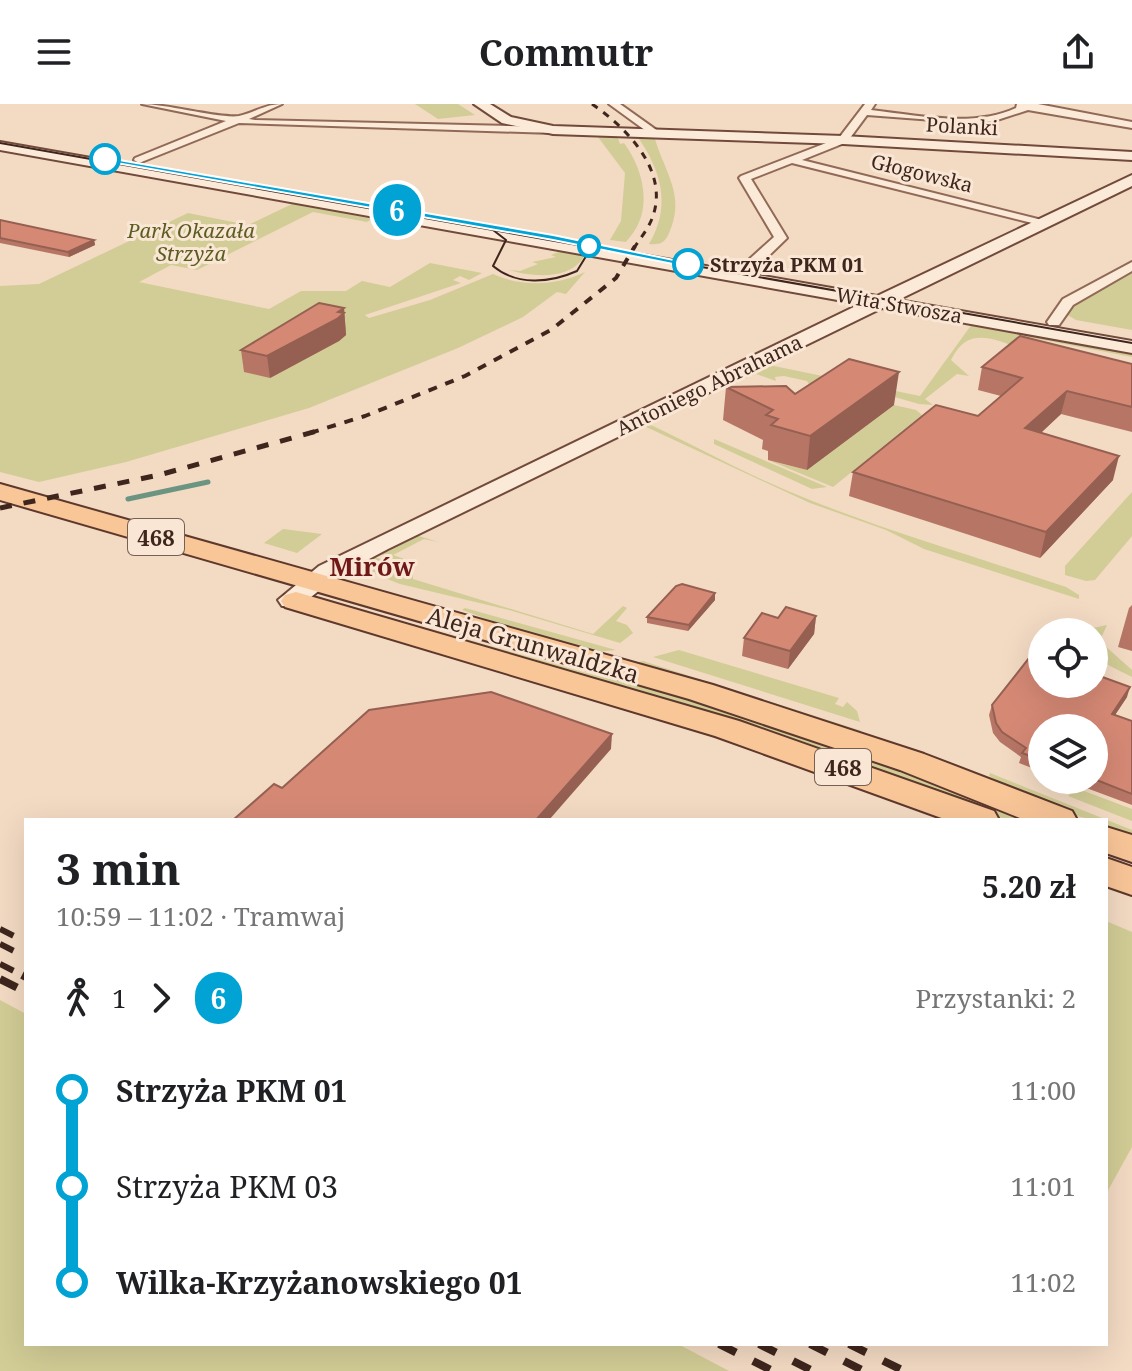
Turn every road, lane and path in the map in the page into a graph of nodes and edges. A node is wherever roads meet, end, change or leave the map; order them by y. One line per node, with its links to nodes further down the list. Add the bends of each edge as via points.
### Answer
1 (147, 104): 11 (street)
2 (277, 104): 11 (street)
3 (481, 104): 10 (street)
4 (491, 104): 9 (street)
5 (614, 104): 15 (street)
6 (1007, 104): 7 (street)
7 (1030, 106): 8 (street, via 975,119); 12 (street)
8 (867, 108): 17 (street)
9 (517, 115): 10 (street); 13 (street)
10 (501, 118): 13 (street); 14 (street)
11 (239, 119): 14 (street); 21 (street)
12 (1132, 125)
13 (536, 127): 14 (street); 15 (street, Polanki)
14 (449, 128)
15 (657, 134): 17 (street, Polanki)
16 (0, 138): 21 (street)
17 (843, 140): 19 (street, Polanki); 20 (street)
18 (0, 146): 21 (street)
19 (1132, 156)
20 (791, 160): 24 (street, Głogowska); 26 (street, via 745,178 781,238)
21 (142, 166): 22 (street, Wita Stwosza); 22 (street, Wita Stwosza, via 162,165)
22 (223, 180): 26 (street, Wita Stwosza); 27 (street, Wita Stwosza)
23 (1130, 182): 24 (street, Antoniego Abrahama)
24 (1044, 222): 27 (street, Antoniego Abrahama)
25 (1132, 266): 28 (street, via 1068,302)
26 (748, 268): 27 (street, Wita Stwosza)
27 (887, 298): 28 (street, Wita Stwosza); 30 (street, Wita Stwosza); 34 (street, Antoniego Abrahama, via 414,526 332,568)
28 (1054, 322): 29 (street, Wita Stwosza)
29 (1132, 336)
30 (1132, 347)
31 (0, 492): 33 (main road, Aleja Grunwaldzka / 468)
32 (0, 515): 33 (main road, Aleja Grunwaldzka / 468)
33 (203, 562): 34 (main road, Aleja Grunwaldzka / 468)
34 (302, 590): 35 (main road, Aleja Grunwaldzka / 468, via 835,763); 36 (main road, Aleja Grunwaldzka / 468, via 701,692 833,734)
35 (976, 818)
36 (1054, 818)
37 (1108, 840): 38 (main road)
38 (1132, 849)
39 (1108, 872): 40 (main road)
40 (1132, 882)

